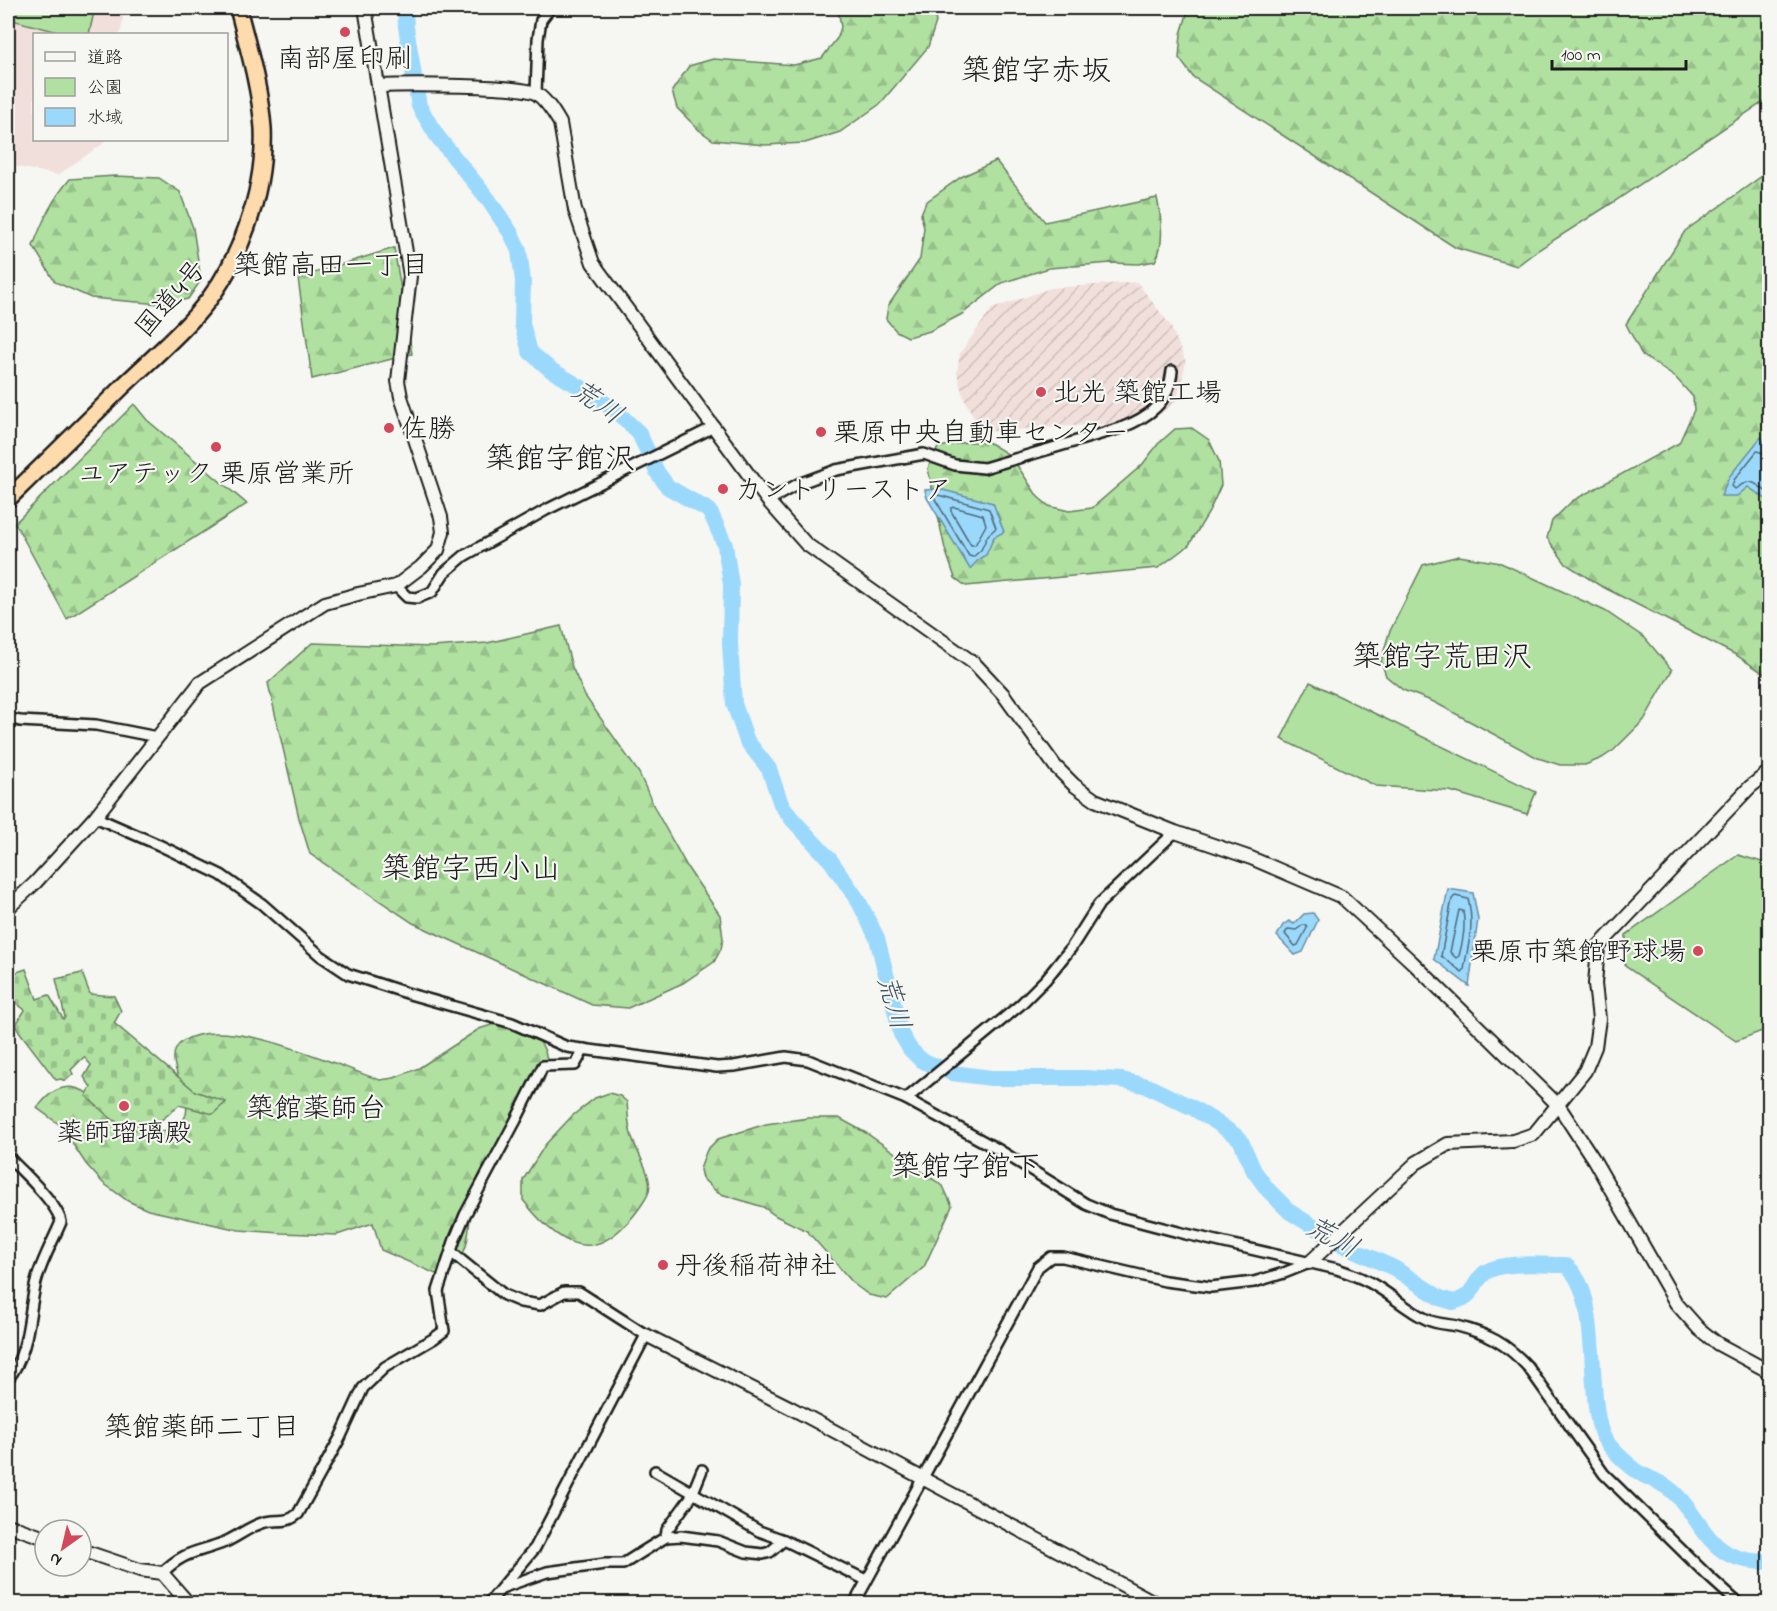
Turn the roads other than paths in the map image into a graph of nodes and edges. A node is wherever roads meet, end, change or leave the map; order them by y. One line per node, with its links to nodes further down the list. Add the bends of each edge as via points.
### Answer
1 (238, 8): 8 (highway, 国道4号, via 263,129 256,191 229,270 196,315)
2 (365, 8): 4 (street)
3 (550, 8): 5 (street, via 541,20)
4 (378, 86): 5 (street, via 491,88); 10 (street, via 410,276 398,381 443,532 438,550)
5 (536, 93): 7 (street, via 560,123 574,210 593,263)
6 (1172, 370): 9 (street, via 1171,385 1162,401 1138,422 1121,428 984,468 955,465 924,454 836,470 798,484)
7 (714, 427): 9 (street); 10 (street, via 546,510 464,556 444,573 432,592 407,597)
8 (8, 499)
9 (768, 501): 15 (street, via 806,544 975,664 1074,785 1095,800)
10 (396, 586): 12 (street, via 325,603 265,640 200,683)
11 (8, 718): 12 (street, via 96,725)
12 (157, 737): 14 (street)
13 (1770, 771): 19 (street, via 1750,787 1598,947 1595,984 1599,1019 1595,1047 1585,1071)
14 (95, 817): 16 (street); 17 (street, via 221,875 348,974 512,1023 567,1047)
15 (1175, 832): 18 (street, via 1099,904 1071,948 1020,1005); 19 (street, via 1251,858 1342,897)
16 (8, 908)
17 (584, 1049): 18 (street, via 717,1066 786,1057 808,1060); 21 (street, via 575,1065 543,1066 465,1215)
18 (906, 1100): 22 (street, via 1110,1214)
19 (1558, 1105): 22 (street, via 1534,1134 1513,1141 1448,1144 1416,1163); 24 (street, via 1676,1303 1718,1344)
20 (8, 1157): 25 (street, via 60,1215 61,1222 36,1281 26,1342)
21 (451, 1252): 23 (street, via 504,1295 540,1305 564,1292 579,1292); 35 (street, via 438,1291 444,1331 385,1367 363,1388 298,1514 290,1521 263,1522 224,1543 190,1552)
22 (1309, 1263): 28 (street, via 1254,1282 1211,1287 1051,1257 1038,1267); 42 (street, via 1359,1277 1428,1320 1483,1334 1515,1352 1604,1474)
23 (646, 1335): 28 (street); 37 (street, via 535,1548)
24 (1770, 1372)
25 (8, 1379)
26 (702, 1470): 29 (street)
27 (655, 1471): 29 (street)
28 (922, 1477): 36 (street); 41 (street)
29 (692, 1492): 32 (street); 33 (street, via 759,1531)
30 (8, 1525): 31 (street)
31 (33, 1534)
32 (666, 1537): 33 (street, via 718,1540 746,1552 763,1554); 37 (street, via 623,1564 547,1572)
33 (784, 1540): 36 (street)
34 (93, 1554): 35 (street)
35 (162, 1573): 38 (street)
36 (866, 1580): 40 (street)
37 (502, 1588): 39 (street)
38 (189, 1604)
39 (488, 1604)
40 (854, 1604)
41 (1158, 1604)
42 (1738, 1604)

